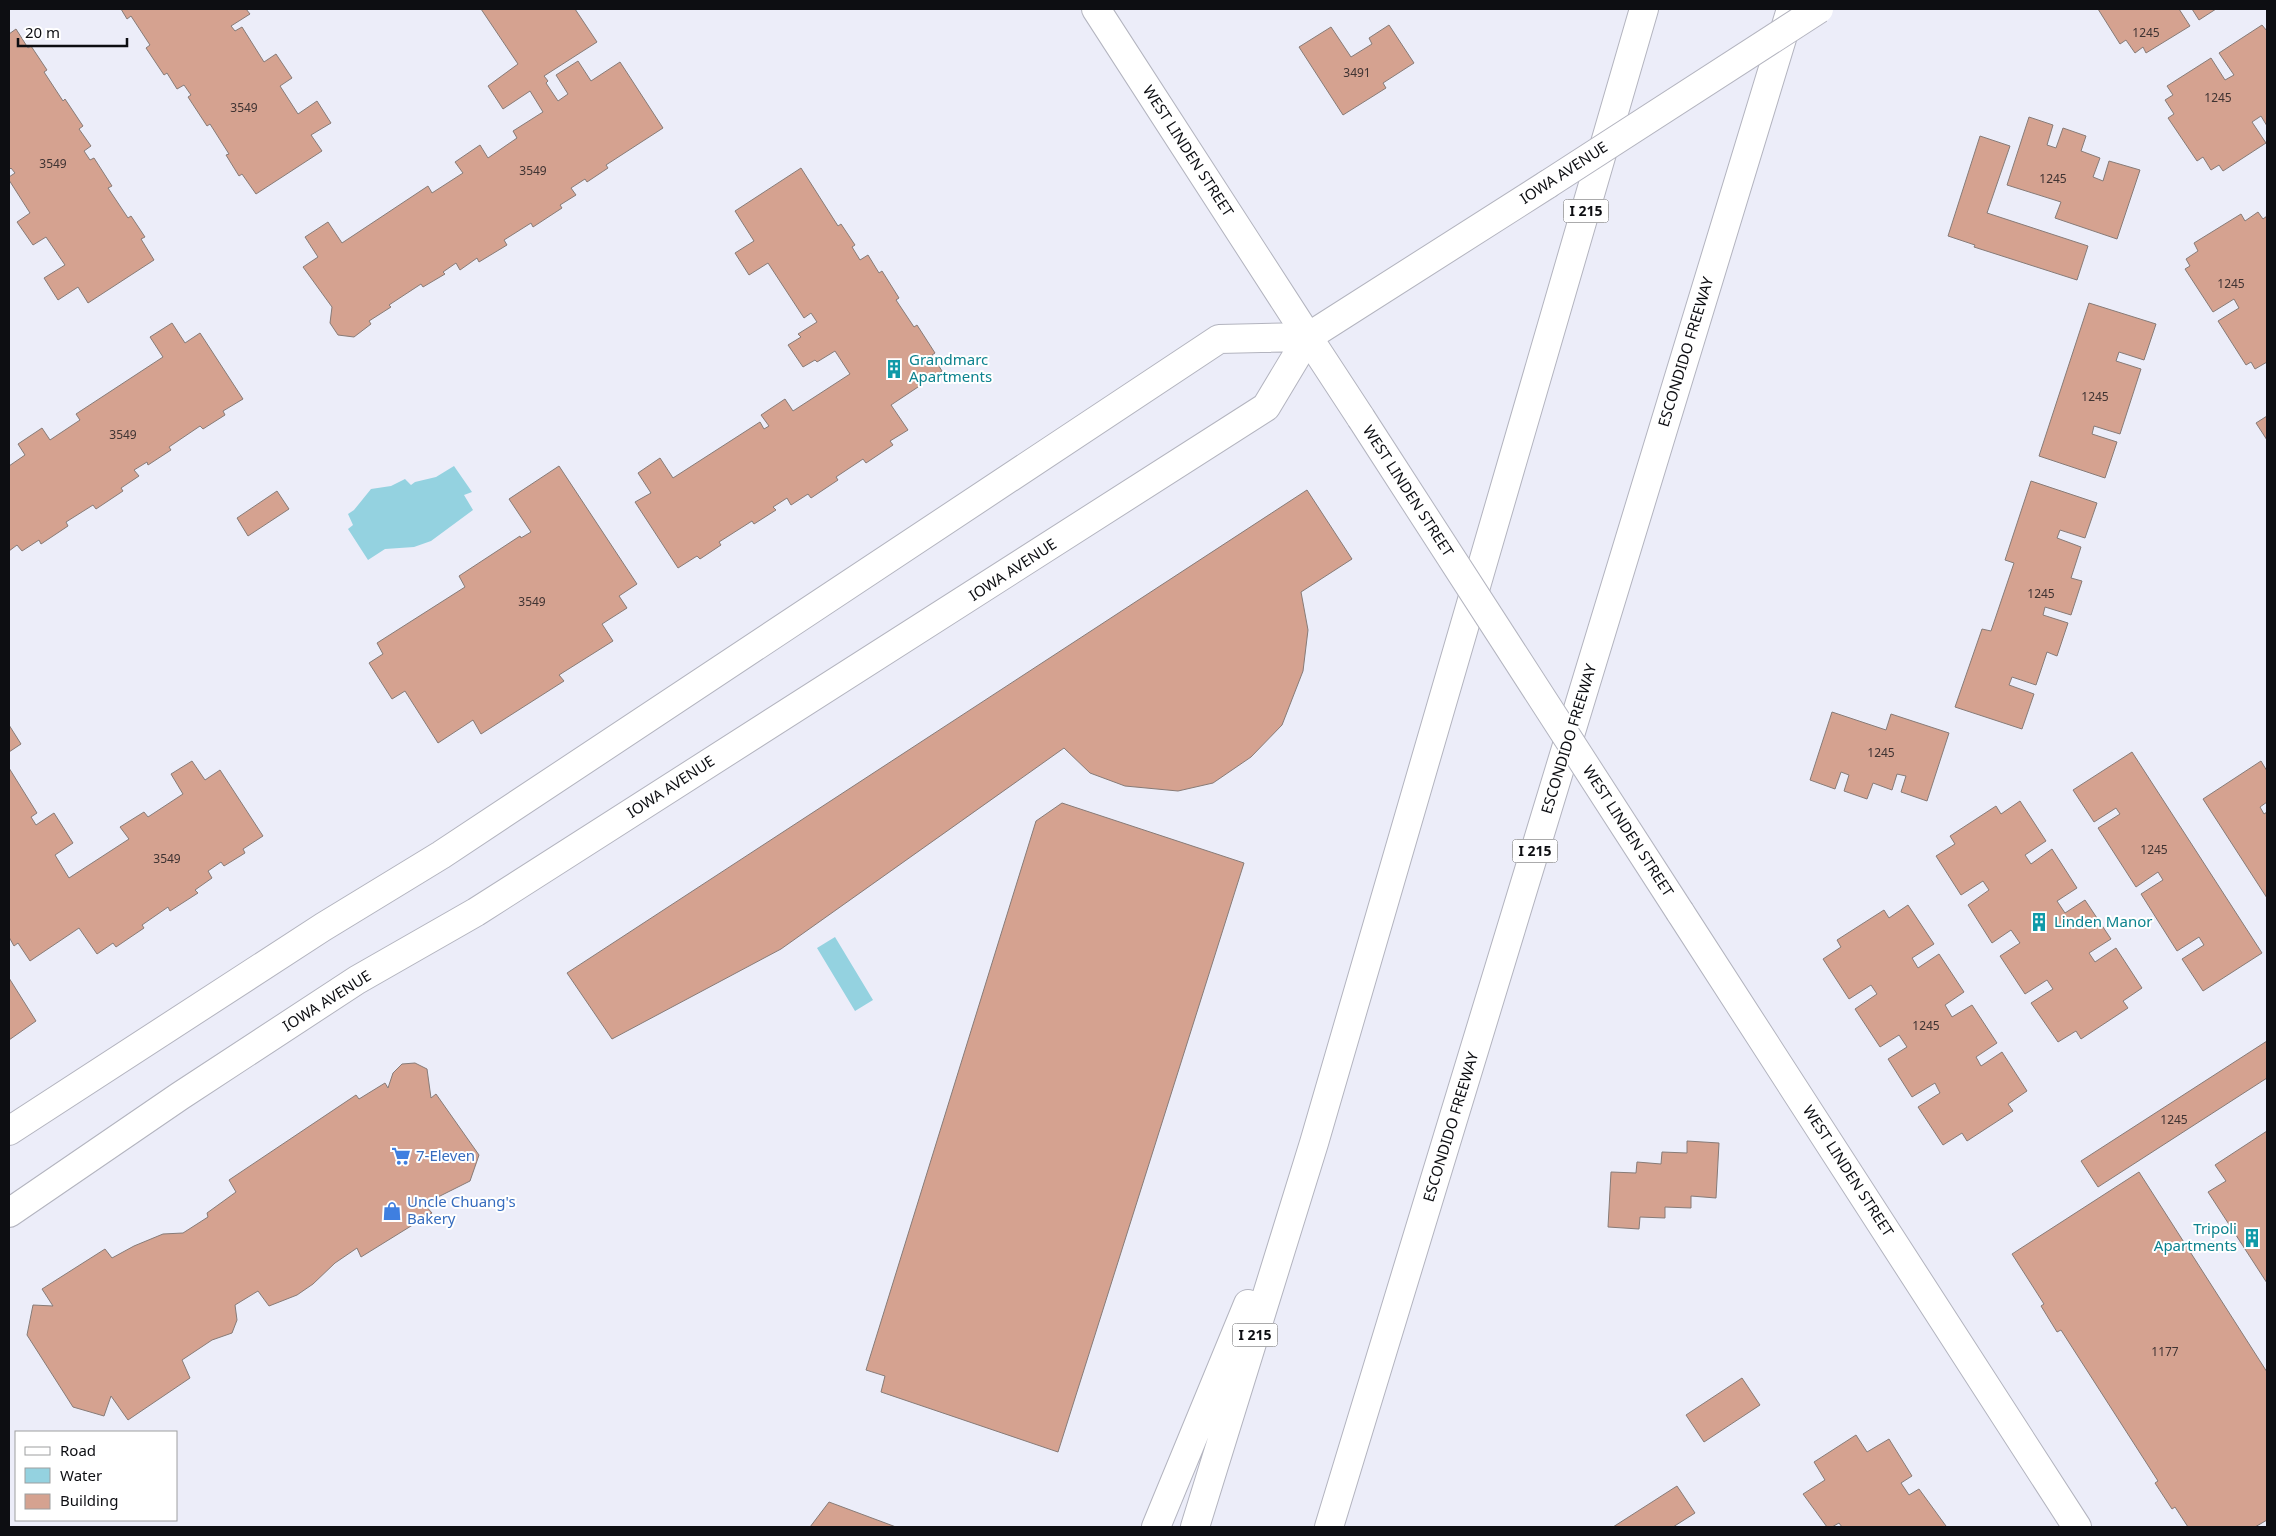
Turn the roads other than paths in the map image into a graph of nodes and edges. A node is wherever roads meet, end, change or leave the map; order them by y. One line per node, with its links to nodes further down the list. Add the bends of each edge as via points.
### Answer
1 (1096, 9): 5 (main road, WEST LINDEN STREET)
2 (1644, 9): 7 (main road, I 215)
3 (1791, 9): 11 (main road, ESCONDIDO FREEWAY / I 215)
4 (1819, 9): 5 (main road, IOWA AVENUE, bridge)
5 (1308, 337): 6 (main road, via 1219,339 441,855 323,927); 8 (main road, IOWA AVENUE, via 1266,407 476,912 357,980); 12 (main road, WEST LINDEN STREET, bridge)
6 (9, 1131)
7 (1314, 1143): 9 (main road); 10 (main road, I 215)
8 (9, 1213)
9 (1156, 1527)
10 (1196, 1527)
11 (1329, 1527)
12 (2077, 1527)

